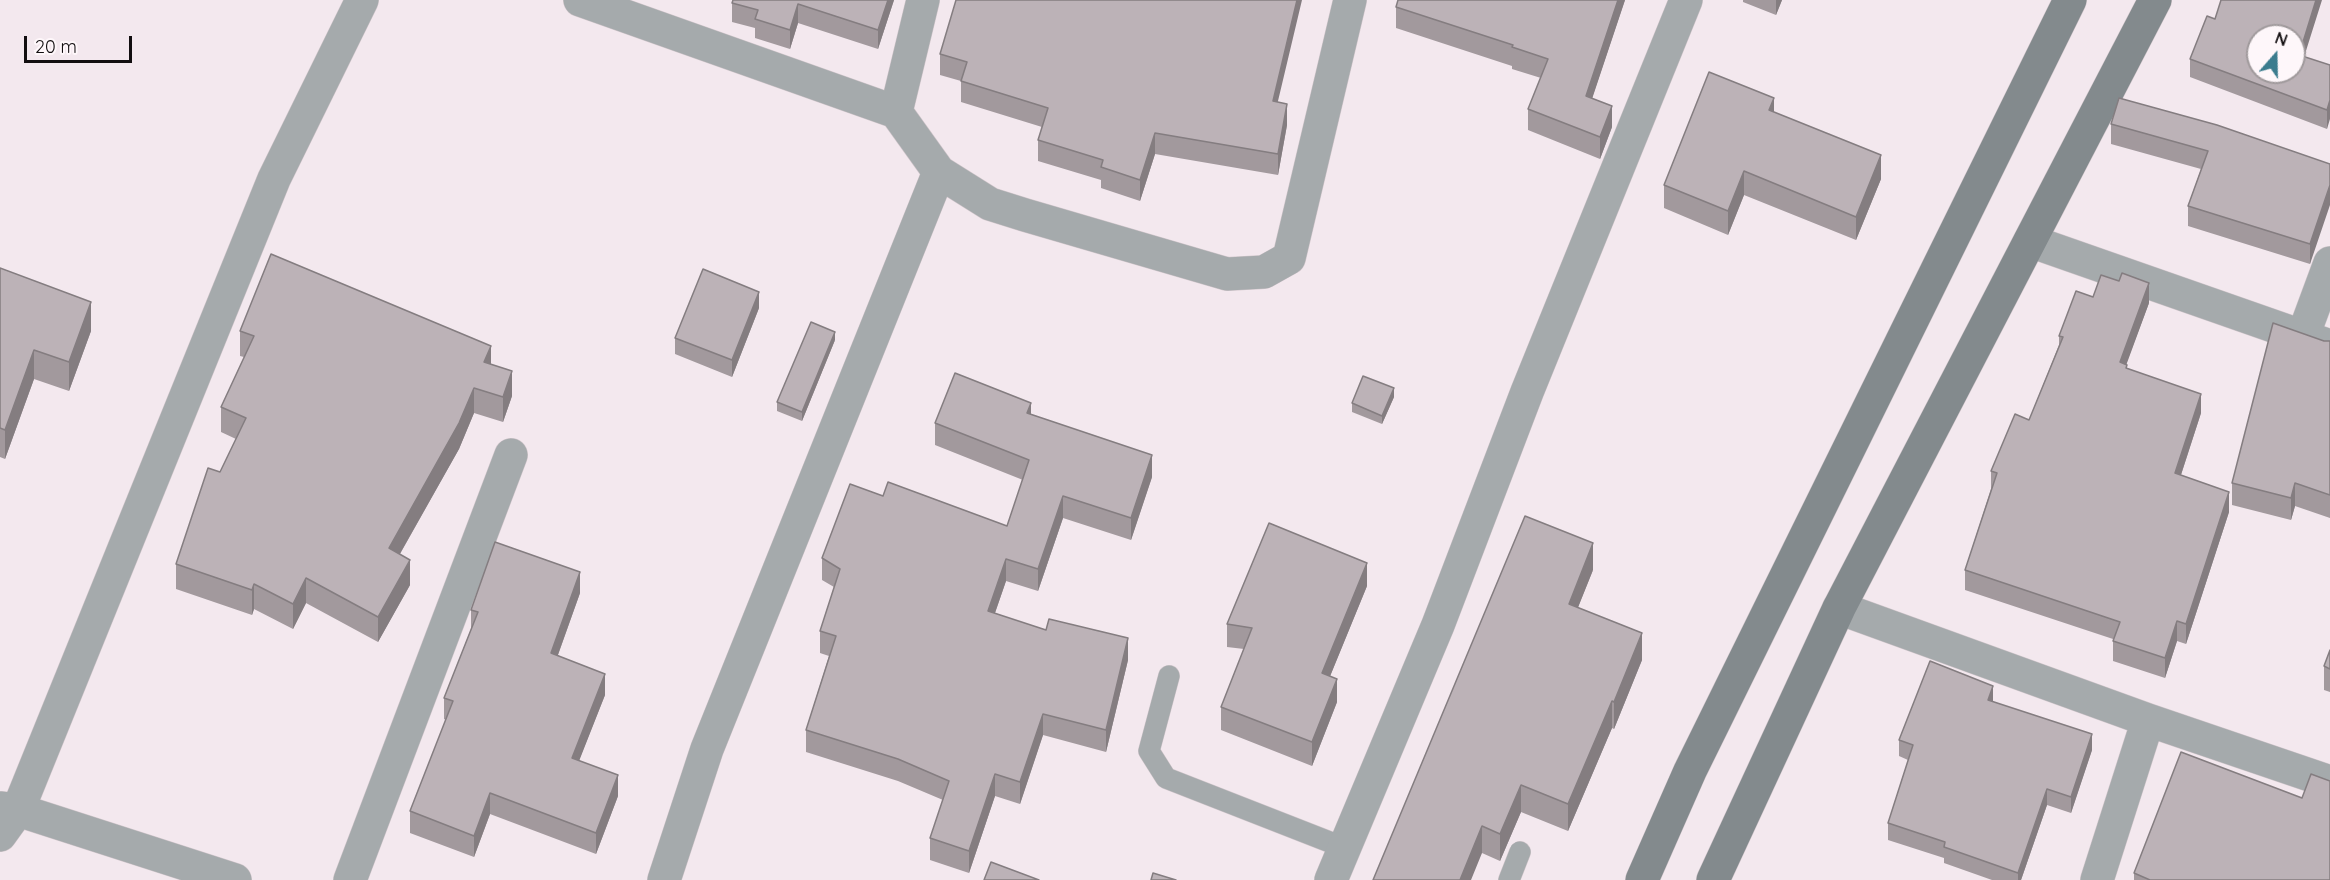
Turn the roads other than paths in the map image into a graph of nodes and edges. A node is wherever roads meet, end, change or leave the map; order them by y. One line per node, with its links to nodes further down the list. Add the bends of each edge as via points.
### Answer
1 (362, 0): 18 (street, via 274,179)
2 (580, 0): 8 (street)
3 (922, 0): 8 (street)
4 (1350, 0): 9 (street, via 1289,258 1264,272 1227,274 1025,215 990,204)
5 (1686, 0): 19 (street, via 1438,625)
6 (2070, 0): 26 (main road, via 1695,760)
7 (2155, 0): 10 (main road)
8 (896, 112): 9 (street)
9 (939, 172): 23 (street, via 707,749)
10 (2030, 241): 12 (street); 14 (main road)
11 (2330, 263): 12 (street)
12 (2317, 341)
13 (511, 455): 22 (street)
14 (1839, 608): 16 (street); 27 (main road)
15 (1169, 676): 19 (lane, via 1149,751 1166,778)
16 (2148, 720): 17 (street); 28 (street)
17 (2330, 782)
18 (6, 818): 21 (street)
19 (1345, 848): 24 (street)
20 (1520, 852): 25 (lane)
21 (235, 880)
22 (350, 880)
23 (664, 880)
24 (1331, 880)
25 (1509, 880)
26 (1642, 880)
27 (1713, 880)
28 (2097, 880)

